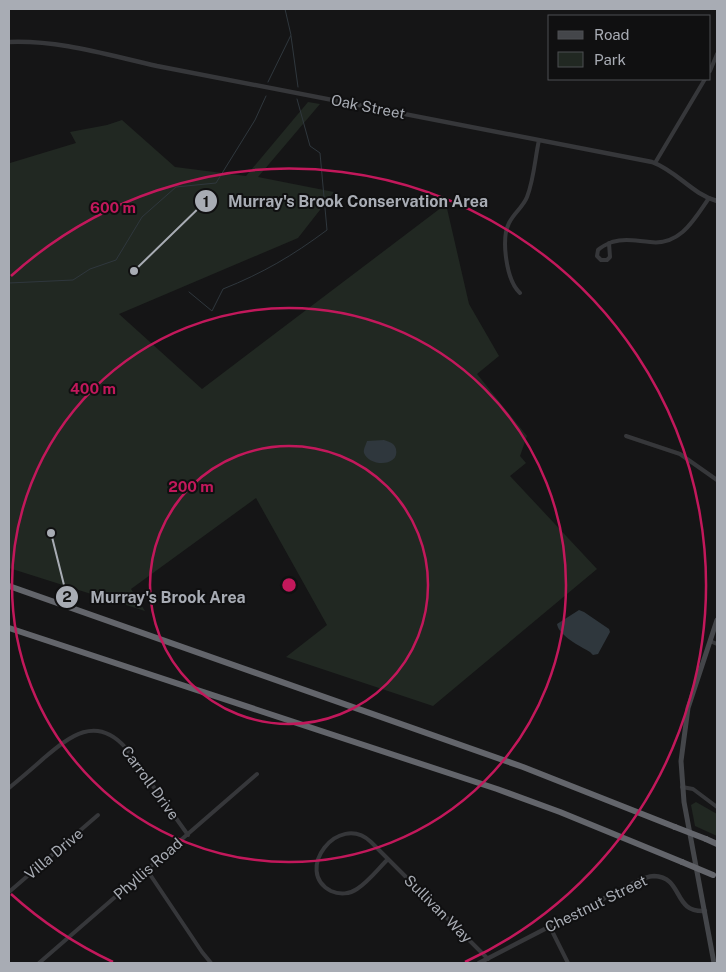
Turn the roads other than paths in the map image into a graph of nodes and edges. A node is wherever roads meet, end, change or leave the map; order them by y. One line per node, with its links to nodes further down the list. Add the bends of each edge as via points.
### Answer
1 (9, 42): 5 (street, Oak Street, via 80,48 157,66)
2 (717, 54): 3 (street)
3 (711, 69)
4 (704, 80): 6 (street)
5 (539, 140): 6 (street, Oak Street); 10 (street, via 527,198 510,222 505,238 513,284)
6 (655, 163): 7 (street, Oak Street)
7 (709, 198): 8 (street, Oak Street); 9 (street, via 687,229 672,240 654,243 624,239)
8 (717, 201)
9 (610, 243): 9 (street, via 598,250 597,256 601,260 606,261 610,257)
10 (520, 292)
11 (626, 436): 12 (street, via 680,454)
12 (717, 480)
13 (9, 586): 24 (highway, bridge, via 523,766)
14 (717, 620): 16 (main road)
15 (9, 628): 27 (highway, bridge, via 497,789)
16 (710, 641): 17 (street); 19 (main road, via 686,716 681,756)
17 (717, 644)
18 (257, 774): 23 (street, Phyllis Road)
19 (682, 787): 21 (street, via 693,789); 29 (main road)
20 (9, 788): 23 (street, Carroll Drive, via 75,734 87,731 106,733 124,747)
21 (717, 807)
22 (98, 816): 28 (street, Villa Drive)
23 (188, 835): 26 (street, Phyllis Road)
24 (717, 844)
25 (388, 859): 25 (street, Sullivan Way, via 361,886 348,893 326,888 317,871 323,849 335,838 348,833 363,836); 32 (street, Sullivan Way)
26 (147, 870): 33 (street, Phyllis Road); 34 (street)
27 (715, 876)
28 (9, 892)
29 (705, 911): 30 (street, Chestnut Street, via 689,909 670,882 654,876 644,878); 31 (main road)
30 (550, 926): 32 (street, Chestnut Street); 36 (street)
31 (714, 951): 37 (main road)
32 (488, 959): 35 (street, Chestnut Street)
33 (39, 963)
34 (211, 963)
35 (479, 963)
36 (568, 963)
37 (714, 963)

